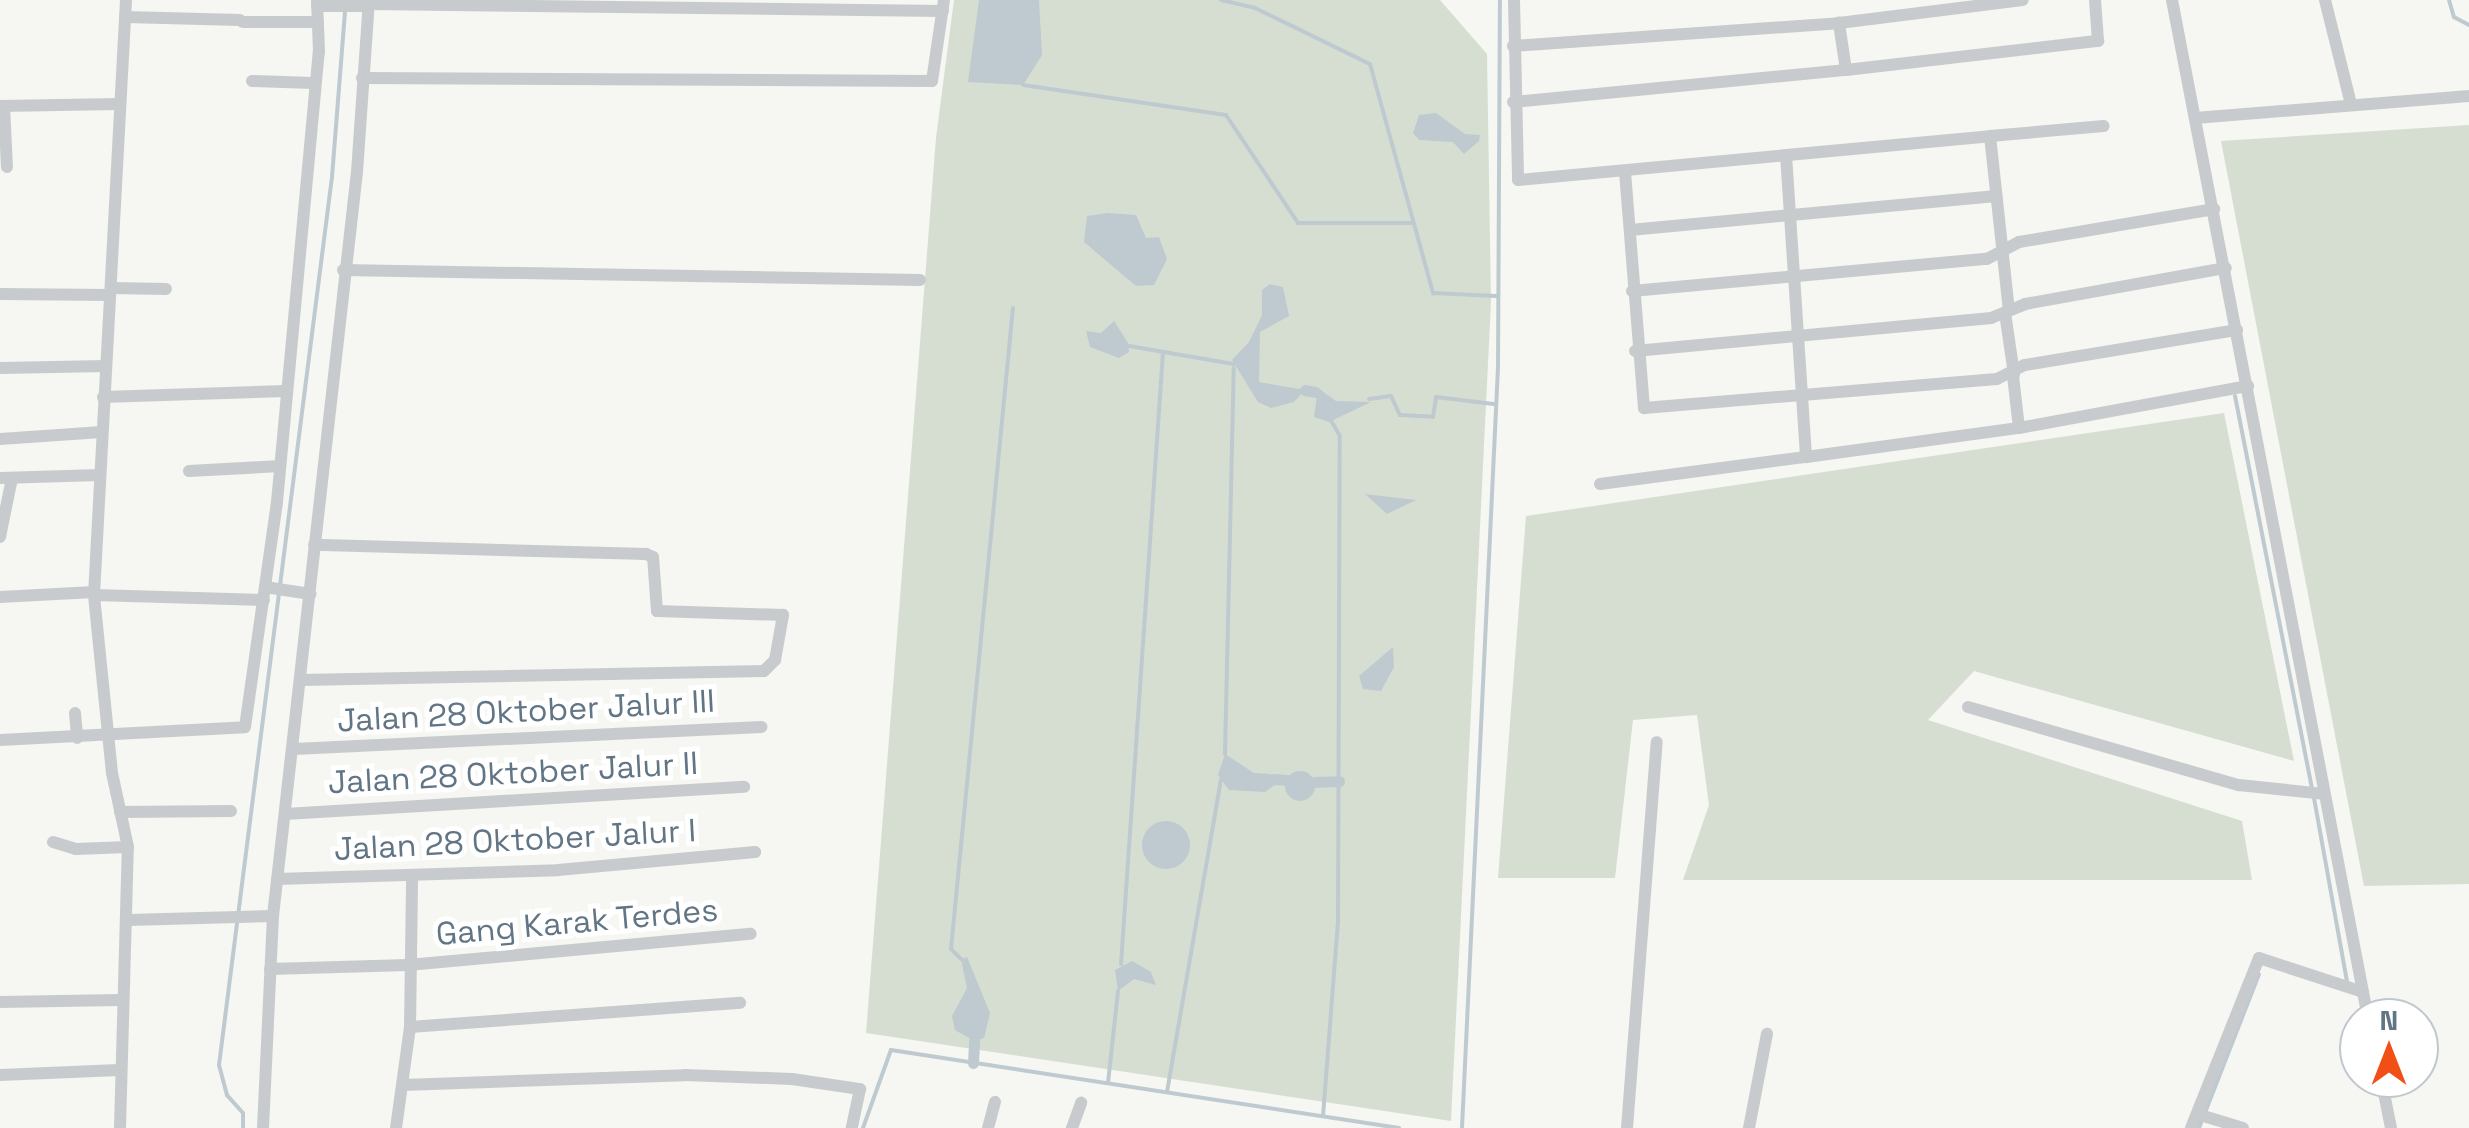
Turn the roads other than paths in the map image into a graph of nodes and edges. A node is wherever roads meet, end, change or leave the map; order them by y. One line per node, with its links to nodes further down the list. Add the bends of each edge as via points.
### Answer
1 (126, 0): 10 (street)
2 (1514, 0): 13 (street)
3 (2022, 0): 12 (street)
4 (2095, 0): 14 (street, via 2098,40)
5 (2172, 0): 23 (street)
6 (2326, 0): 21 (street)
7 (369, 3): 8 (street); 9 (street); 15 (street)
8 (320, 4): 11 (street)
9 (943, 5): 15 (street, via 932,80)
10 (125, 17): 11 (street); 20 (street)
11 (318, 22): 17 (street)
12 (1839, 23): 13 (street); 14 (street)
13 (1513, 46): 19 (street)
14 (1846, 70): 19 (street)
15 (362, 78): 35 (street)
16 (252, 81): 17 (street)
17 (313, 83): 50 (street)
18 (2469, 96): 21 (street)
19 (1513, 102): 28 (street, via 1518,180)
20 (118, 104): 22 (street); 40 (street)
21 (2351, 104): 23 (street)
22 (2, 106): 27 (street)
23 (2195, 118): 30 (street)
24 (2104, 126): 25 (street)
25 (1990, 136): 26 (street); 29 (street)
26 (1786, 156): 28 (street); 31 (street)
27 (7, 167)
28 (1625, 172): 32 (street)
29 (1996, 196): 31 (street); 33 (street)
30 (2214, 209): 33 (street, via 2019,242); 34 (street)
31 (1790, 215): 32 (street); 36 (street)
32 (1630, 230): 39 (street)
33 (2000, 251): 36 (street, via 1986,259); 42 (street)
34 (2226, 268): 42 (street); 43 (street)
35 (344, 270): 37 (street); 63 (street)
36 (1794, 275): 39 (street); 44 (street)
37 (920, 280)
38 (166, 289): 40 (street)
39 (1632, 291): 45 (street)
40 (111, 292): 41 (street); 46 (street)
41 (0, 294)
42 (2006, 312): 44 (street); 48 (street)
43 (2237, 330): 48 (street, via 2048,360); 49 (street)
44 (1798, 336): 45 (street); 51 (street)
45 (1635, 351): 51 (street, via 1644,408)
46 (106, 366): 47 (street); 52 (street)
47 (0, 368)
48 (2014, 375): 51 (street); 53 (street)
49 (2248, 386): 53 (street); 78 (street)
50 (285, 390): 52 (street); 57 (street)
51 (1801, 394): 56 (street)
52 (104, 398): 54 (street)
53 (2019, 428): 56 (street)
54 (102, 432): 55 (street); 59 (street)
55 (0, 438)
56 (1806, 457): 61 (street)
57 (280, 466): 58 (street); 64 (street)
58 (189, 470)
59 (100, 475): 60 (street); 65 (street)
60 (6, 478): 62 (street)
61 (1600, 484)
62 (0, 537)
63 (314, 544): 66 (street); 68 (street, via 646,554 653,558 657,611 783,615 775,660 764,672)
64 (267, 592): 65 (street); 66 (street); 72 (street, via 244,729)
65 (94, 593): 67 (street); 72 (street)
66 (310, 594): 68 (street)
67 (0, 597)
68 (301, 680): 76 (street)
69 (1968, 707): 78 (street, via 2239,785)
70 (75, 713): 73 (street)
71 (761, 727): 76 (street, Jalan 28 Oktober Jalur III)
72 (109, 737): 73 (street); 80 (street)
73 (76, 738): 74 (street)
74 (0, 740)
75 (1657, 742): 112 (street)
76 (294, 748): 81 (street)
77 (744, 787): 81 (street, Jalan 28 Oktober Jalur II)
78 (2324, 794): 92 (street)
79 (231, 811): 80 (street)
80 (120, 812): 83 (street)
81 (285, 814): 86 (street)
82 (53, 842): 83 (street, via 76,849)
83 (128, 848): 88 (street)
84 (755, 852): 85 (street, Jalan 28 Oktober Jalur I)
85 (412, 876): 86 (street, Jalan 28 Oktober Jalur I); 90 (street)
86 (277, 879): 87 (street)
87 (266, 916): 88 (street); 91 (street)
88 (128, 920): 94 (street)
89 (751, 934): 90 (street, Gang Karak Terdes)
90 (408, 965): 91 (street, Gang Karak Terdes); 97 (street)
91 (270, 968): 107 (street)
92 (2363, 992): 93 (street); 105 (street, via 2260,958)
93 (2364, 998)
94 (120, 1000): 95 (street); 99 (street)
95 (0, 1002)
96 (740, 1004): 97 (street)
97 (410, 1027): 101 (street)
98 (1767, 1034): 113 (street)
99 (119, 1070): 100 (street); 106 (street)
100 (0, 1074)
101 (404, 1086): 108 (street); 109 (street, via 700,1075 860,1089)
102 (2384, 1098): 115 (street)
103 (995, 1102): 110 (street)
104 (1081, 1102): 111 (street)
105 (2199, 1119): 114 (street)
106 (120, 1128)
107 (264, 1128)
108 (396, 1128)
109 (852, 1128)
110 (988, 1128)
111 (1072, 1128)
112 (1628, 1128)
113 (1749, 1128)
114 (2243, 1128)
115 (2391, 1128)

